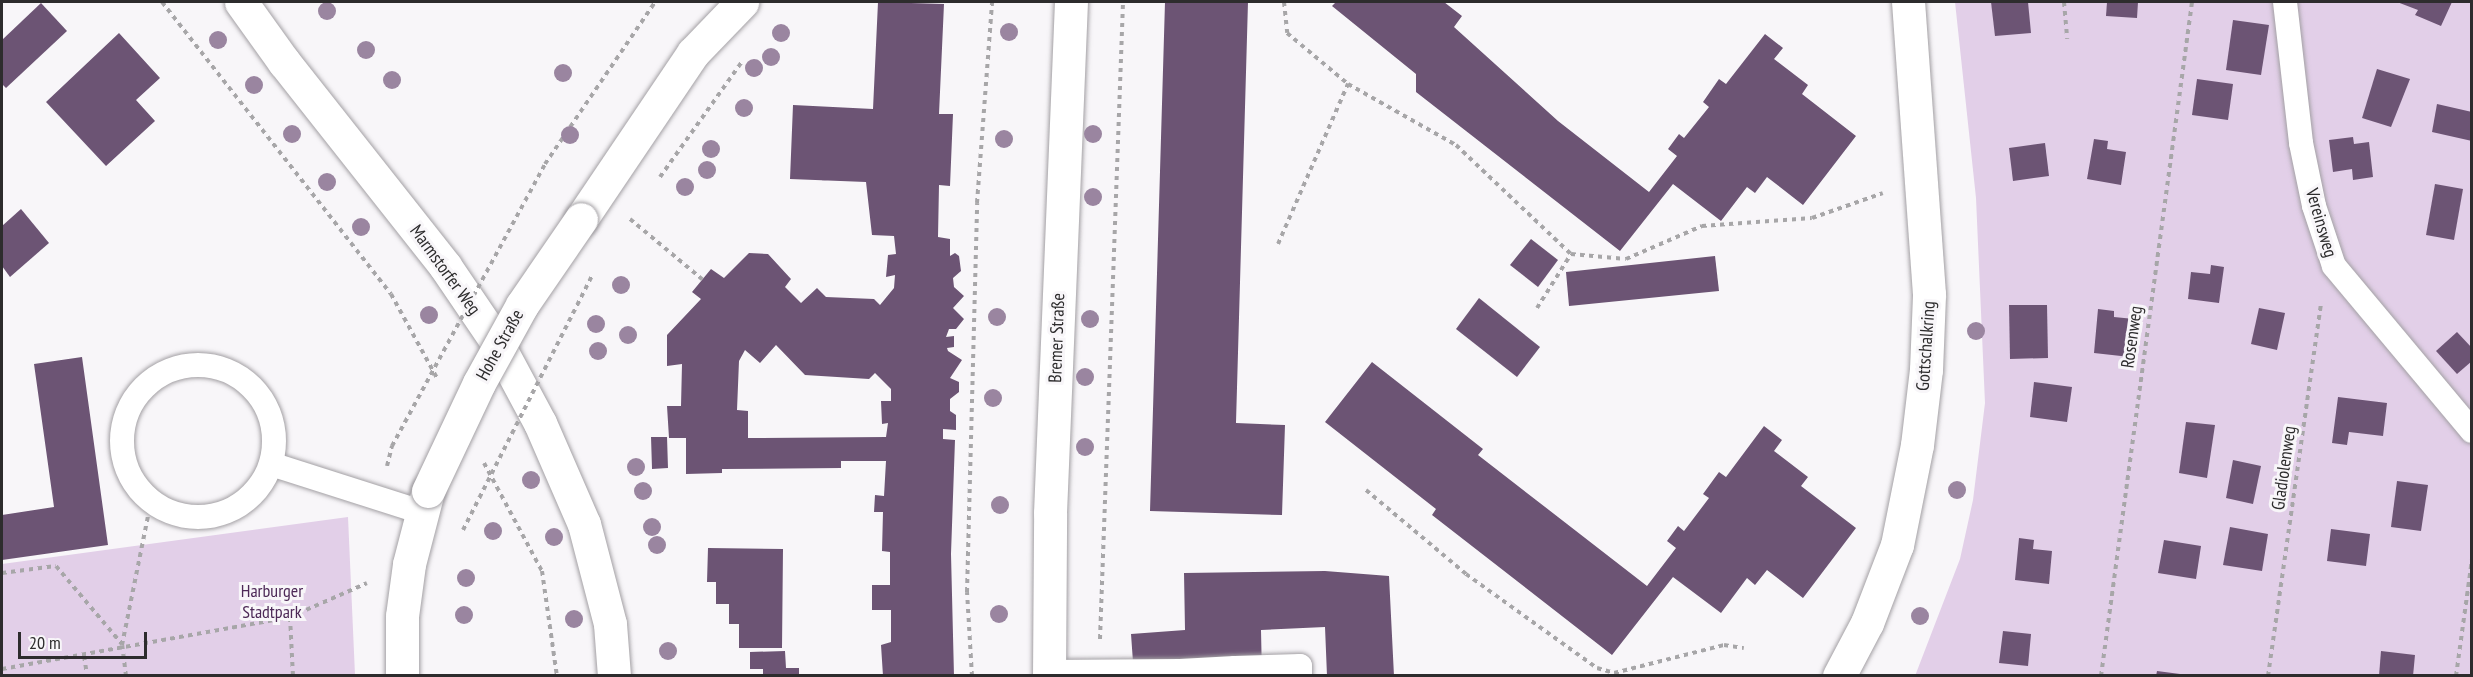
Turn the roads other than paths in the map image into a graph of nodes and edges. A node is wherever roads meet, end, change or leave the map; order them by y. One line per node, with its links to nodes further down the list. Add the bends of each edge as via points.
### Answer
1 (241, 2): 15 (main road, Marmstorfer Weg, via 445,266 496,341 540,423 584,524 610,624)
2 (716, 2): 7 (main road, Hohe Straße)
3 (742, 2): 7 (main road, Hohe Straße)
4 (1071, 2): 13 (main road, Bremer Straße, via 1050,513)
5 (1908, 2): 17 (main road, Gottschalkring, via 1929,294 1926,370 1917,445 1897,545 1867,623)
6 (2285, 2): 8 (lane, Vereinsweg, via 2301,143 2314,206 2334,266)
7 (693, 53): 10 (main road, Hohe Straße, bridge, via 522,305 479,383)
8 (2472, 431)
9 (271, 464): 9 (lane, via 274,439 270,414 257,392 238,375 214,366 189,365 164,372 144,387 122,433 124,458 134,482 151,501 172,513 196,517 220,513 242,503 260,486); 10 (lane)
10 (425, 502): 14 (main road, Hohe Straße, via 409,564 402,616)
11 (1235, 672): 12 (lane); 16 (lane, via 1300,666)
12 (1180, 673): 13 (lane)
13 (1049, 674)
14 (402, 675)
15 (614, 675)
16 (1300, 675)
17 (1839, 675)

